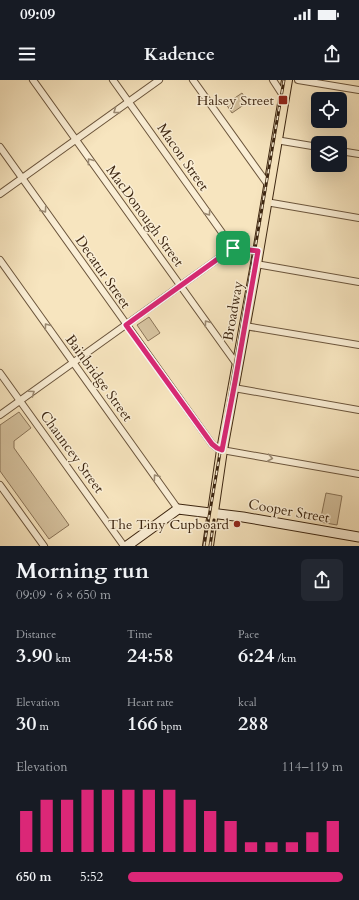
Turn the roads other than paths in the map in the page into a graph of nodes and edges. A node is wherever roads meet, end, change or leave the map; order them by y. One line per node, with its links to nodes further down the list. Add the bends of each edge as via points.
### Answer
1 (32, 80): 11 (street, MacDonough Street)
2 (113, 80): 10 (street, Macon Street)
3 (159, 80): 10 (street)
4 (193, 80): 18 (street)
5 (273, 80): 9 (street)
6 (287, 80): 9 (main road, Broadway)
7 (298, 80): 8 (street)
8 (359, 90)
9 (284, 97): 12 (main road, Broadway)
10 (128, 102): 11 (street, one-way to 11); 22 (street, Macon Street, one-way to 22)
11 (75, 140): 17 (street); 27 (street, MacDonough Street, one-way to 11)
12 (276, 140): 13 (street); 18 (main road, Broadway)
13 (311, 146)
14 (0, 147): 17 (street, Decatur Street)
15 (347, 152): 16 (street)
16 (359, 154)
17 (22, 178): 19 (street); 28 (street, Decatur Street, one-way to 28)
18 (269, 186): 20 (main road, Broadway)
19 (0, 194)
20 (266, 202): 21 (street); 23 (main road, Broadway)
21 (359, 218)
22 (233, 248): 23 (street); 27 (street)
23 (258, 251): 25 (main road, Broadway)
24 (0, 260): 31 (street, Bainbridge Street, one-way to 24)
25 (256, 264): 26 (street); 29 (main road, Broadway)
26 (359, 282)
27 (180, 286): 28 (street); 32 (street, MacDonough Street, one-way to 27)
28 (126, 325): 31 (street); 38 (street, Decatur Street, via 212,444)
29 (245, 326): 30 (street); 32 (main road, Broadway)
30 (359, 345)
31 (74, 363): 35 (street, one-way to 31); 41 (street, Bainbridge Street, one-way to 31)
32 (238, 366): 34 (main road, Broadway)
33 (0, 373): 35 (street, Chauncey Street)
34 (234, 388): 36 (street); 38 (main road, Broadway)
35 (20, 401): 37 (street); 45 (street, Chauncey Street)
36 (359, 410)
37 (0, 415)
38 (222, 450): 39 (street, one-way to 39); 42 (main road, Broadway)
39 (359, 474)
40 (0, 485): 44 (street)
41 (178, 509): 42 (main road, Cooper Street); 45 (main road)
42 (213, 513): 43 (main road, Cooper Street); 46 (main road, Broadway)
43 (359, 537)
44 (44, 546)
45 (126, 546)
46 (208, 546)

